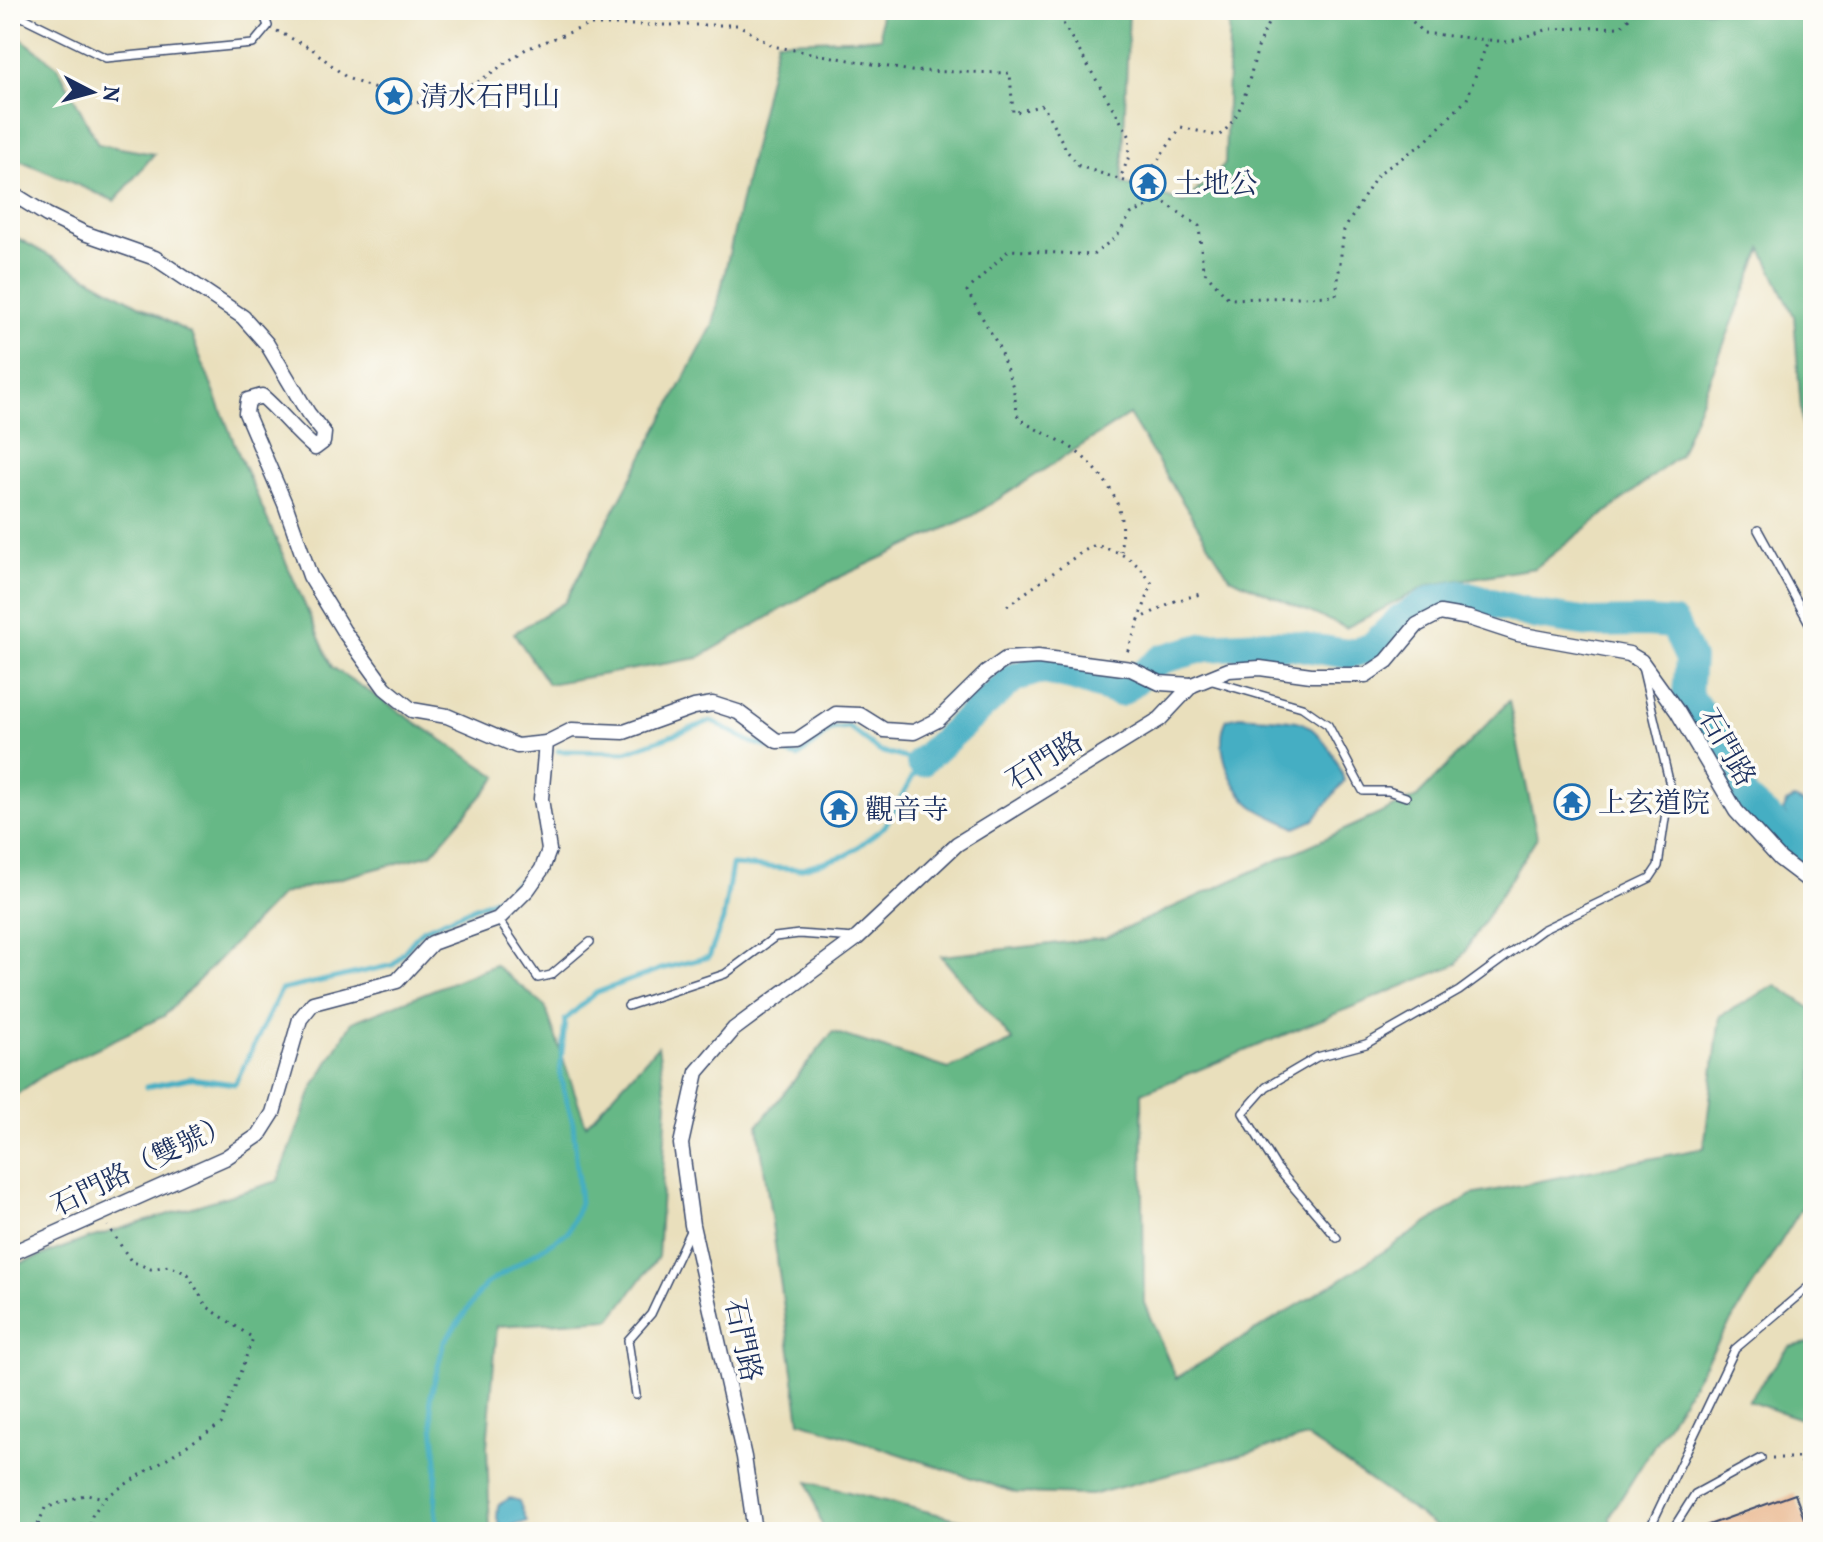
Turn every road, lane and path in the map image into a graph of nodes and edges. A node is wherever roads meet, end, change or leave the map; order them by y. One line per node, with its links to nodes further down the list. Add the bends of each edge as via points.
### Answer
1 (255, 10): 7 (lane)
2 (1055, 10): 9 (path, via 1130,137)
3 (1275, 10): 10 (path, via 1259,42 1241,103 1225,131 1218,136 1181,127)
4 (1402, 10): 8 (path, via 1423,33)
5 (1636, 10): 8 (path, via 1621,27 1549,29 1508,42)
6 (10, 11): 7 (lane, via 106,58 253,44)
7 (268, 26): 9 (path, via 312,49 347,78 414,104 478,82 526,49 589,25 739,25 772,46 911,71 1010,73 1013,113 1043,105 1079,166)
8 (1488, 40): 12 (path, via 1467,99 1424,143 1378,174 1344,230 1336,296 1229,299 1203,270 1199,226)
9 (1120, 179): 10 (path)
10 (1140, 186): 12 (path)
11 (10, 192): 23 (street, via 84,233 155,258 243,317 267,344 324,433 315,448 262,396 248,400 246,413 310,576 343,630 385,688 412,710 447,716 517,746)
12 (1161, 201): 14 (path, via 1131,214 1117,236 1093,255 1009,250 967,291 998,345 1018,417 1034,431 1064,443 1093,466 1108,487 1120,511)
13 (1758, 530): 18 (lane)
14 (1121, 552): 16 (path, via 1095,545); 17 (path, via 1152,584)
15 (1200, 594): 17 (path)
16 (1007, 606)
17 (1138, 620): 20 (path, via 1127,651)
18 (1813, 630)
19 (1641, 661): 21 (street, 石門路, via 1629,654 1440,613 1417,625 1387,661 1366,675 1260,668 1229,670); 25 (street, 石門路, via 1736,811 1780,859); 32 (lane, via 1670,785 1658,866 1650,878 1542,930 1459,991 1366,1044 1317,1057 1291,1072 1266,1087 1243,1113 1277,1168)
20 (1131, 669): 22 (street, via 1160,683); 23 (street, via 1038,657 1006,659 938,720 914,732 884,730 860,715 836,714 797,740 777,741 738,712 713,704 624,732 572,730)
21 (1207, 680): 22 (street, 石門路); 24 (lane, via 1302,707 1328,725 1363,791)
22 (1192, 685): 27 (street, 石門路, via 1160,719 957,844)
23 (546, 743): 26 (street, 石門路（雙號）, via 541,799 549,850 528,889)
24 (1406, 797)
25 (1813, 884)
26 (498, 919): 28 (lane, via 538,978 551,975); 30 (street, 石門路（雙號）, via 432,943 397,981 313,1003 300,1019 273,1113 259,1135 225,1158)
27 (857, 938): 29 (lane, via 775,937 725,974); 31 (street, 石門路, via 734,1029 697,1072 681,1144)
28 (590, 942)
29 (628, 1006)
30 (94, 1218): 33 (street, 石門路（雙號）); 37 (path, via 108,1226 131,1261 188,1274 206,1306 253,1338 221,1424)
31 (692, 1225): 35 (lane, via 651,1314 628,1340); 41 (street, 石門路, via 744,1457)
32 (1337, 1238)
33 (10, 1254)
34 (1813, 1283): 42 (lane, via 1735,1349)
35 (636, 1395)
36 (1761, 1458): 38 (path, via 1801,1458); 43 (lane, via 1695,1494)
37 (104, 1498): 39 (path, via 87,1494 45,1508); 40 (path)
38 (1813, 1516)
39 (35, 1532)
40 (88, 1532)
41 (755, 1532)
42 (1648, 1532)
43 (1671, 1532)

